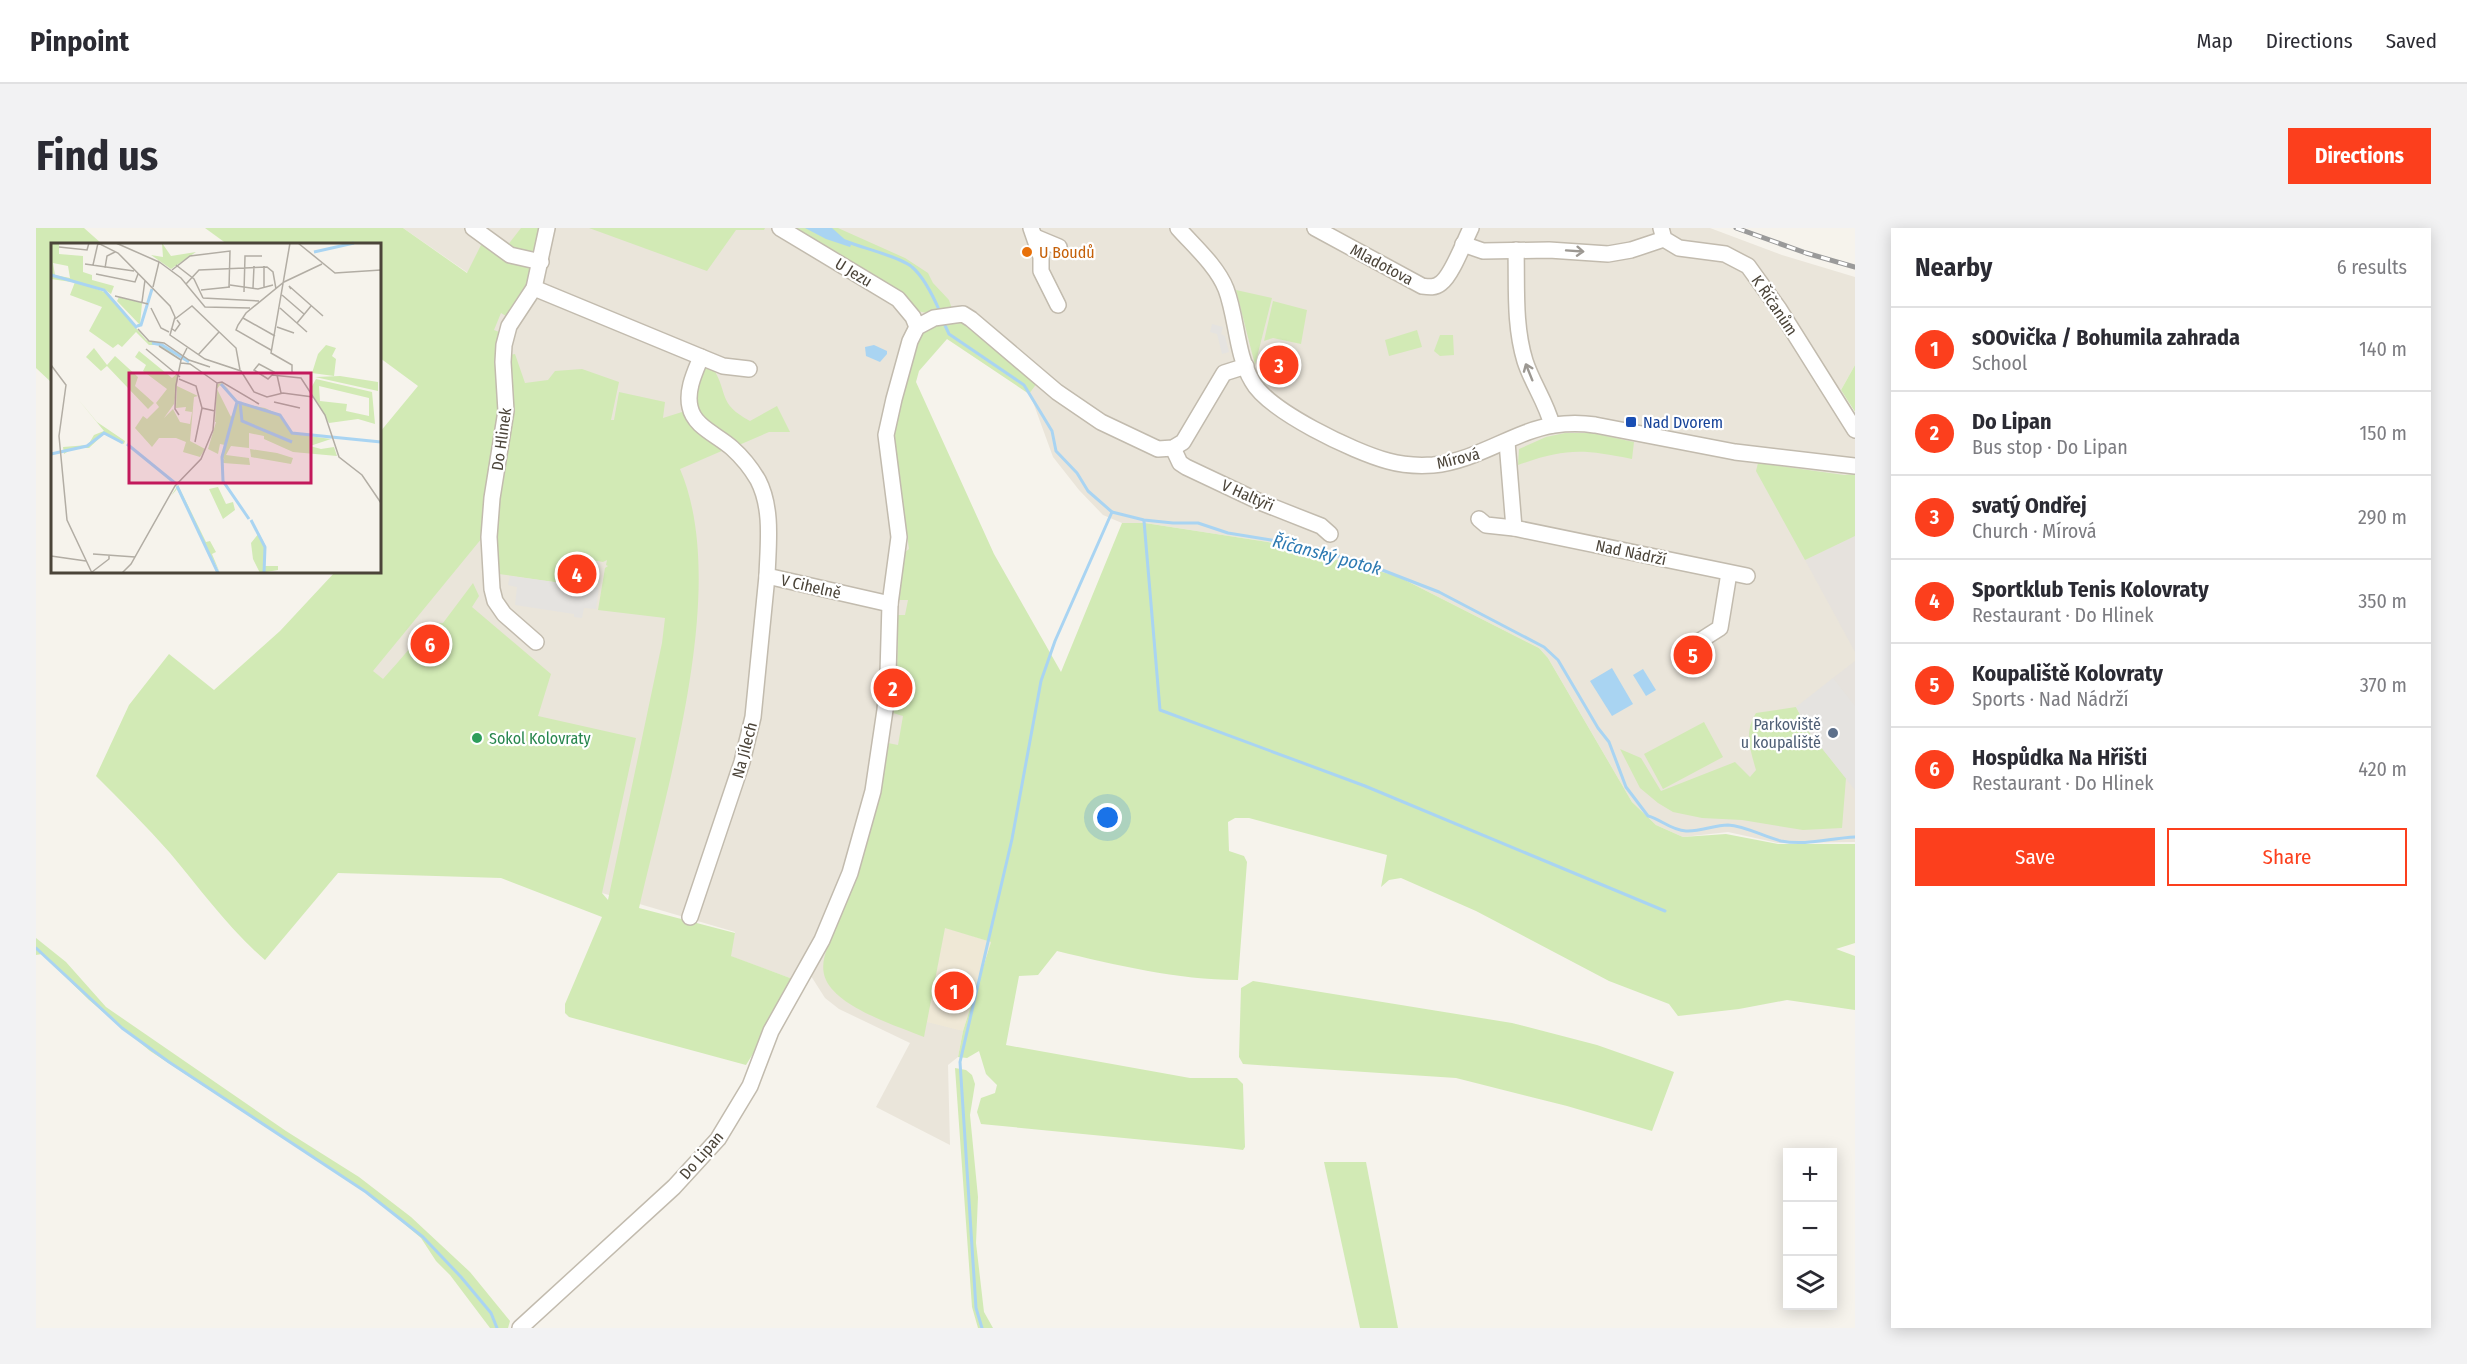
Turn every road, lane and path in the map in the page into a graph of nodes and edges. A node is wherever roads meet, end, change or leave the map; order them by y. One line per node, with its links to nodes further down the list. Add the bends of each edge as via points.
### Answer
1 (473, 228): 12 (street, via 510,255)
2 (547, 228): 12 (street, Do Hlinek)
3 (780, 228): 15 (street, U Jezu, via 898,299)
4 (1178, 228): 17 (street, Mírová, via 1224,284)
5 (1315, 228): 9 (street, Mladotova, via 1428,287 1443,282)
6 (1472, 228): 9 (street, Mladotova)
7 (1033, 233): 10 (street); 14 (street, via 1041,256 1041,271)
8 (1663, 233): 11 (street, one-way to 8, via 1608,254 1631,250); 20 (street, K Říčanům, via 1679,248 1725,254 1748,266)
9 (1463, 244): 11 (street, via 1483,251)
10 (1059, 247)
11 (1516, 250): 19 (street, one-way to 11, via 1519,338)
12 (541, 262): 13 (street, Do Hlinek)
13 (534, 288): 16 (street); 31 (street, Do Hlinek, via 509,326 504,345 506,411 489,537 495,601)
14 (1058, 305)
15 (917, 327): 22 (street, via 934,318 963,315 1057,392 1101,422 1152,447); 30 (street, Do Lipan, via 886,435 899,537)
16 (701, 357): 18 (street, via 723,366); 28 (street, V Cihelně, via 691,385 690,408 703,428 730,446 759,482 768,521)
17 (1246, 366): 21 (street, Mírová, via 1251,380 1268,401 1340,442 1386,461 1414,465 1449,463); 22 (street, via 1224,373 1186,438)
18 (749, 369)
19 (1552, 425): 21 (street, Mírová); 23 (street, Mírová, via 1595,424 1734,452)
20 (1855, 430)
21 (1507, 442): 25 (street)
22 (1173, 448): 26 (street, V Haltýři, via 1186,467 1321,526)
23 (1855, 466)
24 (1479, 519): 25 (street, Nad Nádrží, via 1485,525)
25 (1514, 528): 27 (street, Nad Nádrží)
26 (1330, 534)
27 (1730, 573): 29 (street, Nad Nádrží); 32 (street, via 1720,628)
28 (767, 576): 30 (street, V Cihelně); 33 (street, Na Jílech, via 753,717 742,762)
29 (1747, 576)
30 (890, 604): 34 (street, Do Lipan, via 888,674 873,791 850,873 822,939 771,1030 750,1086 718,1140 674,1187)
31 (536, 642)
32 (1698, 642)
33 (690, 917)
34 (520, 1328)

